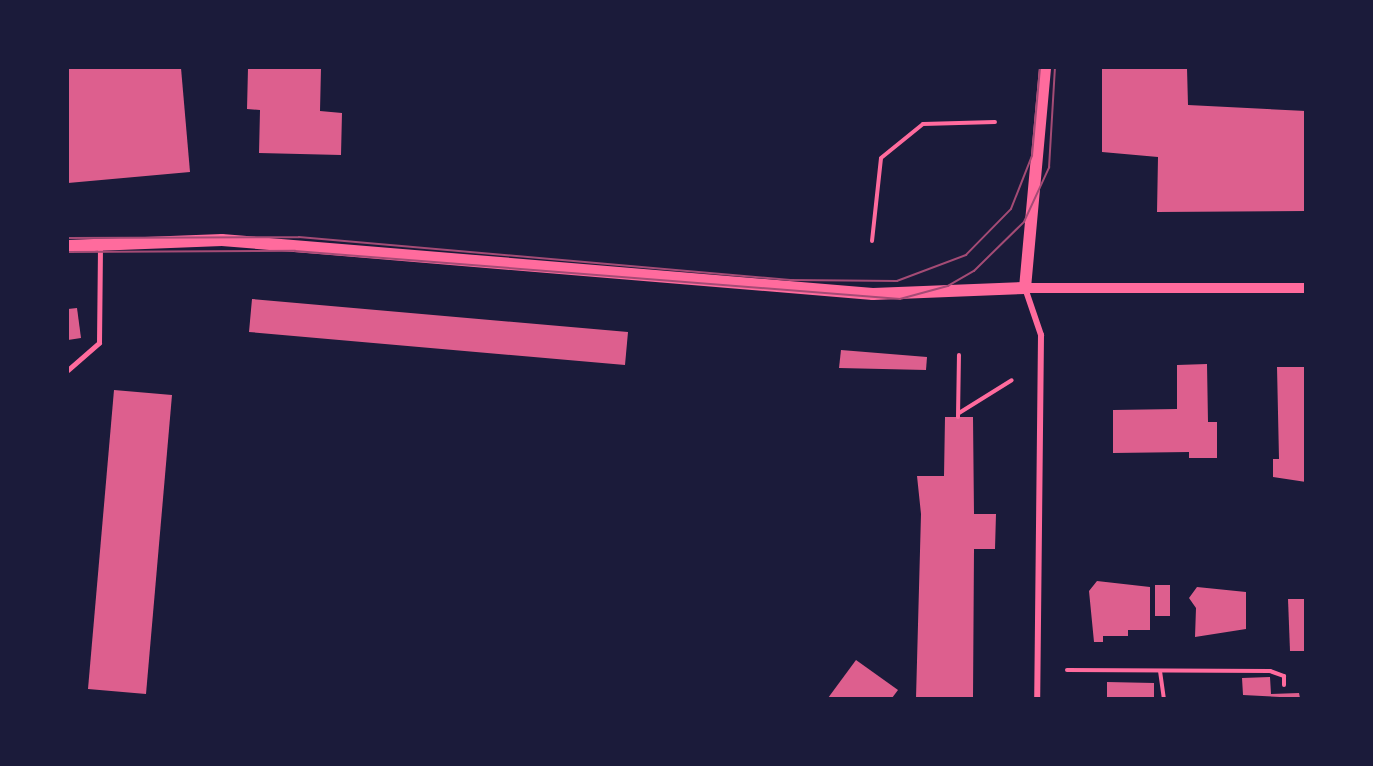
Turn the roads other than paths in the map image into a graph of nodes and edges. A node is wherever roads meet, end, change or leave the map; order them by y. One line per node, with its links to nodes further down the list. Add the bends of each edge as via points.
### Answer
1 (1045, 68): 4 (main road)
2 (99, 244): 3 (main road); 4 (main road, via 266,243 873,294); 6 (lane, via 99,343)
3 (68, 246)
4 (1025, 288): 5 (street); 7 (street, via 1041,335)
5 (1305, 288)
6 (68, 370)
7 (1037, 699)

